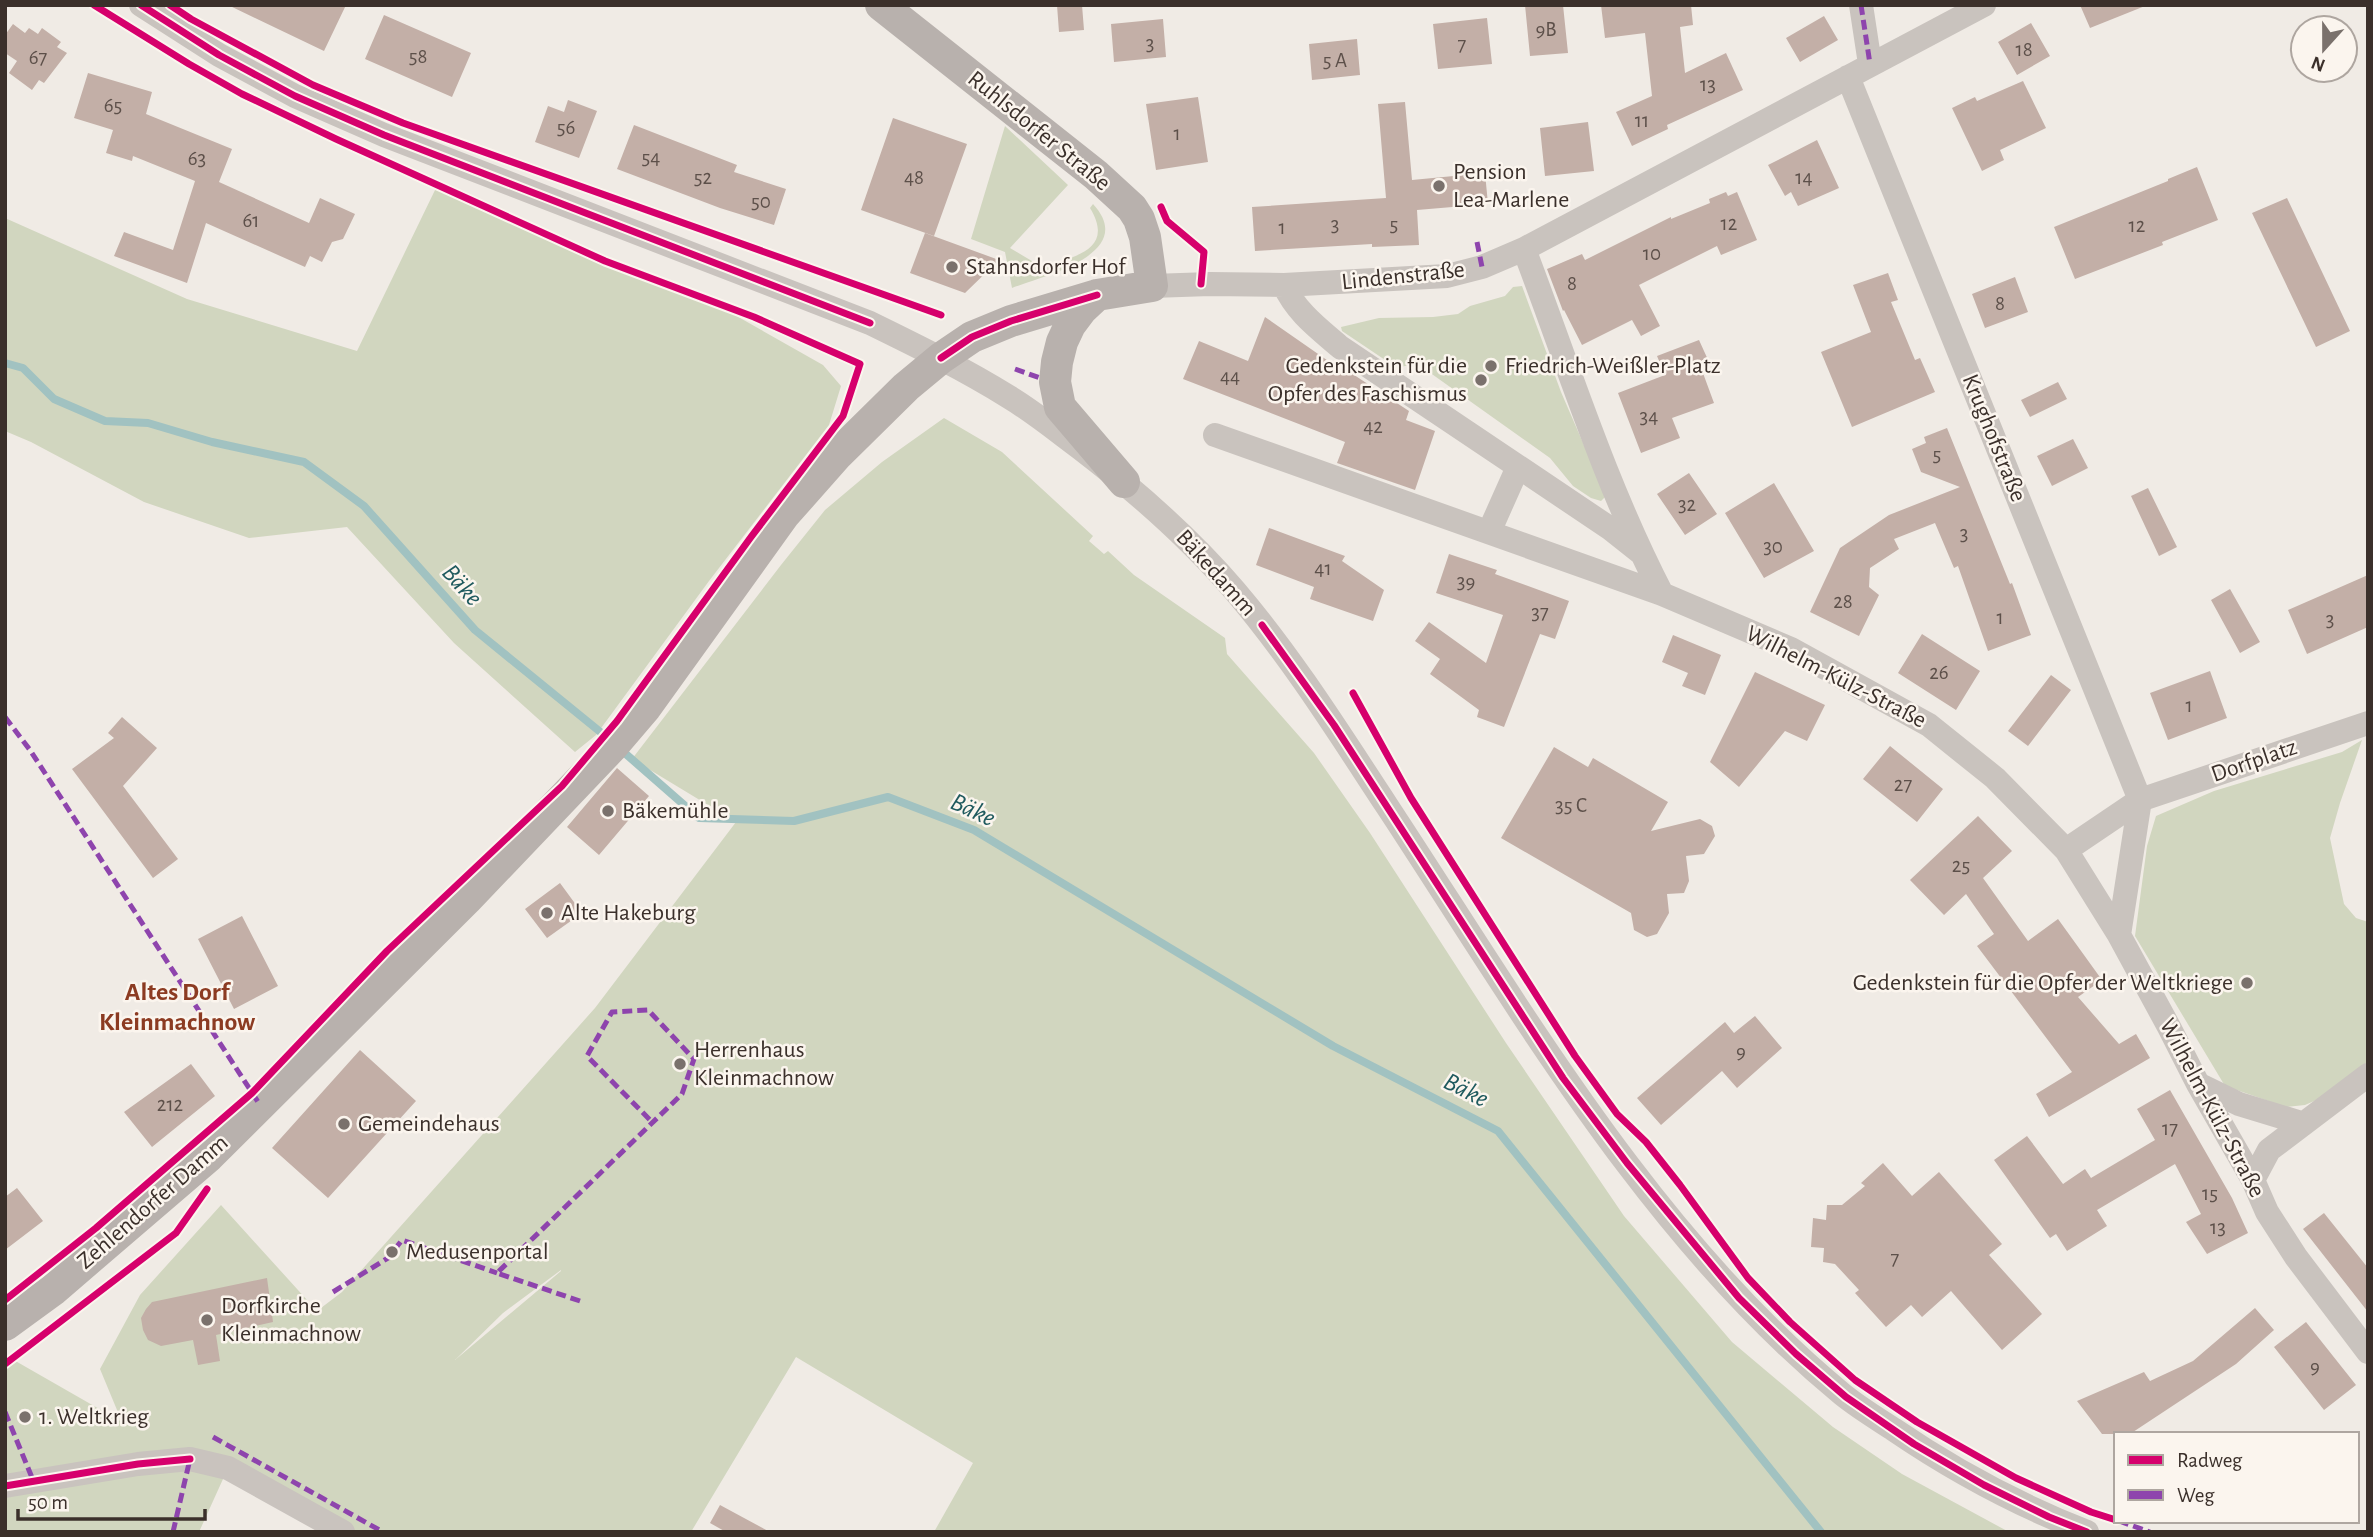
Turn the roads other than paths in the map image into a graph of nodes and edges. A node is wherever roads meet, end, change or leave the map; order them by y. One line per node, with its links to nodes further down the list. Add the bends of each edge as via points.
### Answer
1 (141, 5): 11 (street, via 219,55 306,101 448,161 844,311)
2 (880, 5): 9 (main road, Ruhlsdorfer Straße, via 1096,174 1132,208 1145,237)
3 (1861, 5): 5 (street)
4 (1984, 5): 5 (street, Lindenstraße)
5 (1870, 64): 6 (street, Lindenstraße)
6 (1847, 77): 7 (street, Lindenstraße); 19 (street, Krughofstraße)
7 (1524, 248): 8 (street, Lindenstraße, via 1482,267 1447,276); 16 (street)
8 (1284, 285): 9 (street, Lindenstraße); 13 (street, via 1300,312 1340,347)
9 (1152, 286): 10 (main road, Lindenstraße)
10 (1097, 295): 11 (main road, Lindenstraße, via 1011,321 972,337); 14 (main road, via 1066,334 1055,382 1060,407)
11 (941, 358): 14 (street, Bäkedamm, via 1015,401); 26 (main road, Zehlendorfer Damm, via 838,454 784,515 646,707 467,899 209,1156 53,1290)
12 (1215, 435): 15 (street, Wilhelm-Külz-Straße)
13 (1518, 467): 15 (street); 16 (street)
14 (1124, 482): 30 (street, Bäkedamm, via 1204,557 1262,625 1334,725 1563,1078 1739,1298 1846,1398 1914,1444 1984,1485)
15 (1489, 532): 17 (street, Wilhelm-Külz-Straße)
16 (1640, 552): 17 (street)
17 (1662, 594): 20 (street, Wilhelm-Külz-Straße, via 1791,649 1929,724 1995,778)
18 (2368, 723): 19 (street, Dorfplatz)
19 (2140, 800): 20 (street, Dorfplatz); 21 (street)
20 (2066, 850): 21 (street, Wilhelm-Külz-Straße)
21 (2119, 935): 23 (street, Wilhelm-Külz-Straße)
22 (2368, 1075): 24 (street)
23 (2198, 1084): 24 (street, via 2239,1104); 25 (street, Wilhelm-Külz-Straße)
24 (2301, 1123): 25 (street, via 2269,1150)
25 (2252, 1180): 27 (street, Wilhelm-Külz-Straße, via 2296,1257)
26 (5, 1325)
27 (2368, 1352)
28 (5, 1486): 29 (street, via 190,1459 228,1468)
29 (344, 1532)
30 (2087, 1532)

